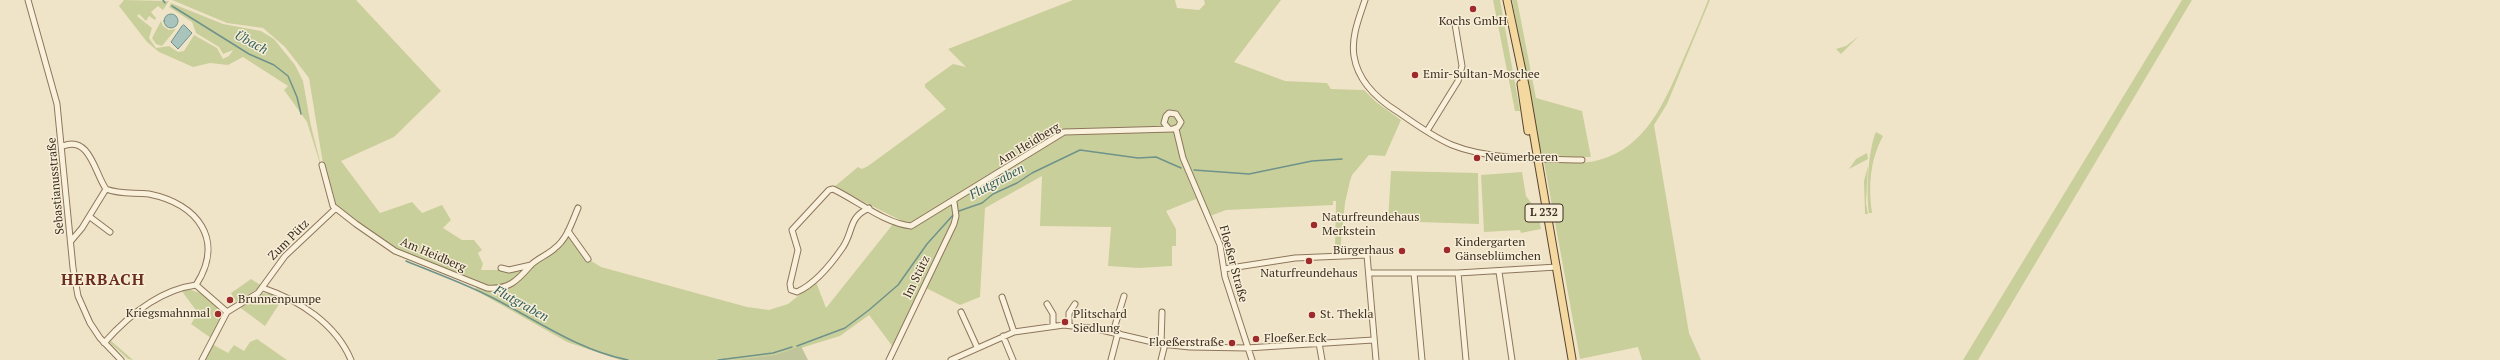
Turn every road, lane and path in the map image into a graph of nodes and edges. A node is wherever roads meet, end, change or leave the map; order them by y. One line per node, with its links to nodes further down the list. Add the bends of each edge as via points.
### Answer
1 (28, 0): 8 (street, Sebastianusstraße, via 57,104)
2 (1365, 0): 7 (street, via 1356,28 1354,47 1360,74 1370,90 1381,100)
3 (1507, 0): 9 (main road, L 232, via 1521,70 1524,112)
4 (1455, 24): 7 (street, via 1462,66 1458,81)
5 (1169, 128): 6 (street); 6 (street, Floeßer Straße, via 1164,123 1165,119 1169,113 1174,113 1180,119 1180,125); 13 (street, Am Heidberg, via 1064,132)
6 (1176, 129): 25 (street, Floeßer Straße, via 1185,165 1218,240)
7 (1427, 131): 9 (street, via 1446,142 1470,150)
8 (63, 146): 12 (street, via 76,146 88,152); 20 (street, Sebastianusstraße)
9 (1535, 159): 10 (street); 23 (main road, L 232)
10 (1582, 160)
11 (322, 165): 14 (street)
12 (106, 189): 17 (street); 30 (street, via 120,194 147,194 161,198 179,206 200,222 207,239 208,258)
13 (954, 202): 16 (street, Am Heidberg, via 913,226 895,221); 55 (street, Im Stütz, via 956,216)
14 (335, 208): 22 (street, Am Heidberg, via 395,251 487,288 499,289 510,286); 31 (street, Zum Pütz, via 285,256)
15 (578, 208): 18 (street)
16 (869, 208): 16 (street, via 833,189 829,190 792,230 798,250 790,284 791,290 797,292 813,281 843,247 854,218)
17 (90, 217): 19 (street); 20 (street)
18 (568, 231): 21 (street); 22 (street, via 557,247)
19 (110, 232)
20 (71, 241): 45 (street, Sebastianusstraße, via 78,296 90,323)
21 (588, 258)
22 (531, 265): 24 (street, via 509,270)
23 (1555, 267): 26 (street); 51 (main road, L 232)
24 (501, 268)
25 (1224, 269): 27 (street, via 1295,258 1367,255); 49 (street, Floeßer Straße)
26 (1499, 272): 28 (street); 65 (street)
27 (1370, 273): 29 (street); 44 (street)
28 (1458, 273): 29 (street); 64 (street)
29 (1414, 274): 63 (street)
30 (196, 286): 36 (street); 45 (street, via 179,288 161,295 116,329)
31 (263, 288): 36 (street, Zum Pütz); 54 (street, via 284,295 304,308 339,339)
32 (1124, 296): 42 (street)
33 (1002, 298): 41 (street)
34 (1046, 304): 40 (street, via 1053,314)
35 (1075, 304): 39 (street, via 1069,313)
36 (227, 312): 53 (street, Zum Pütz)
37 (961, 312): 48 (street)
38 (1162, 312): 47 (street)
39 (1069, 325): 40 (street); 42 (street)
40 (1053, 326): 41 (street)
41 (1014, 332): 43 (street)
42 (1116, 333): 47 (street); 58 (street)
43 (1003, 336): 48 (street); 57 (street)
44 (1373, 340): 46 (street); 62 (street)
45 (104, 343): 52 (street, Sebastianusstraße)
46 (1318, 343): 49 (street); 61 (street)
47 (1163, 344): 49 (street); 59 (street)
48 (977, 347): 50 (street)
49 (1247, 348): 60 (street, Floeßer Straße)
50 (961, 358): 56 (street)
51 (1572, 359)
52 (121, 360)
53 (202, 360)
54 (351, 360)
55 (889, 360)
56 (951, 360)
57 (1013, 360)
58 (1111, 360)
59 (1161, 360)
60 (1252, 360)
61 (1322, 360)
62 (1376, 360)
63 (1422, 360)
64 (1466, 360)
65 (1512, 360)

